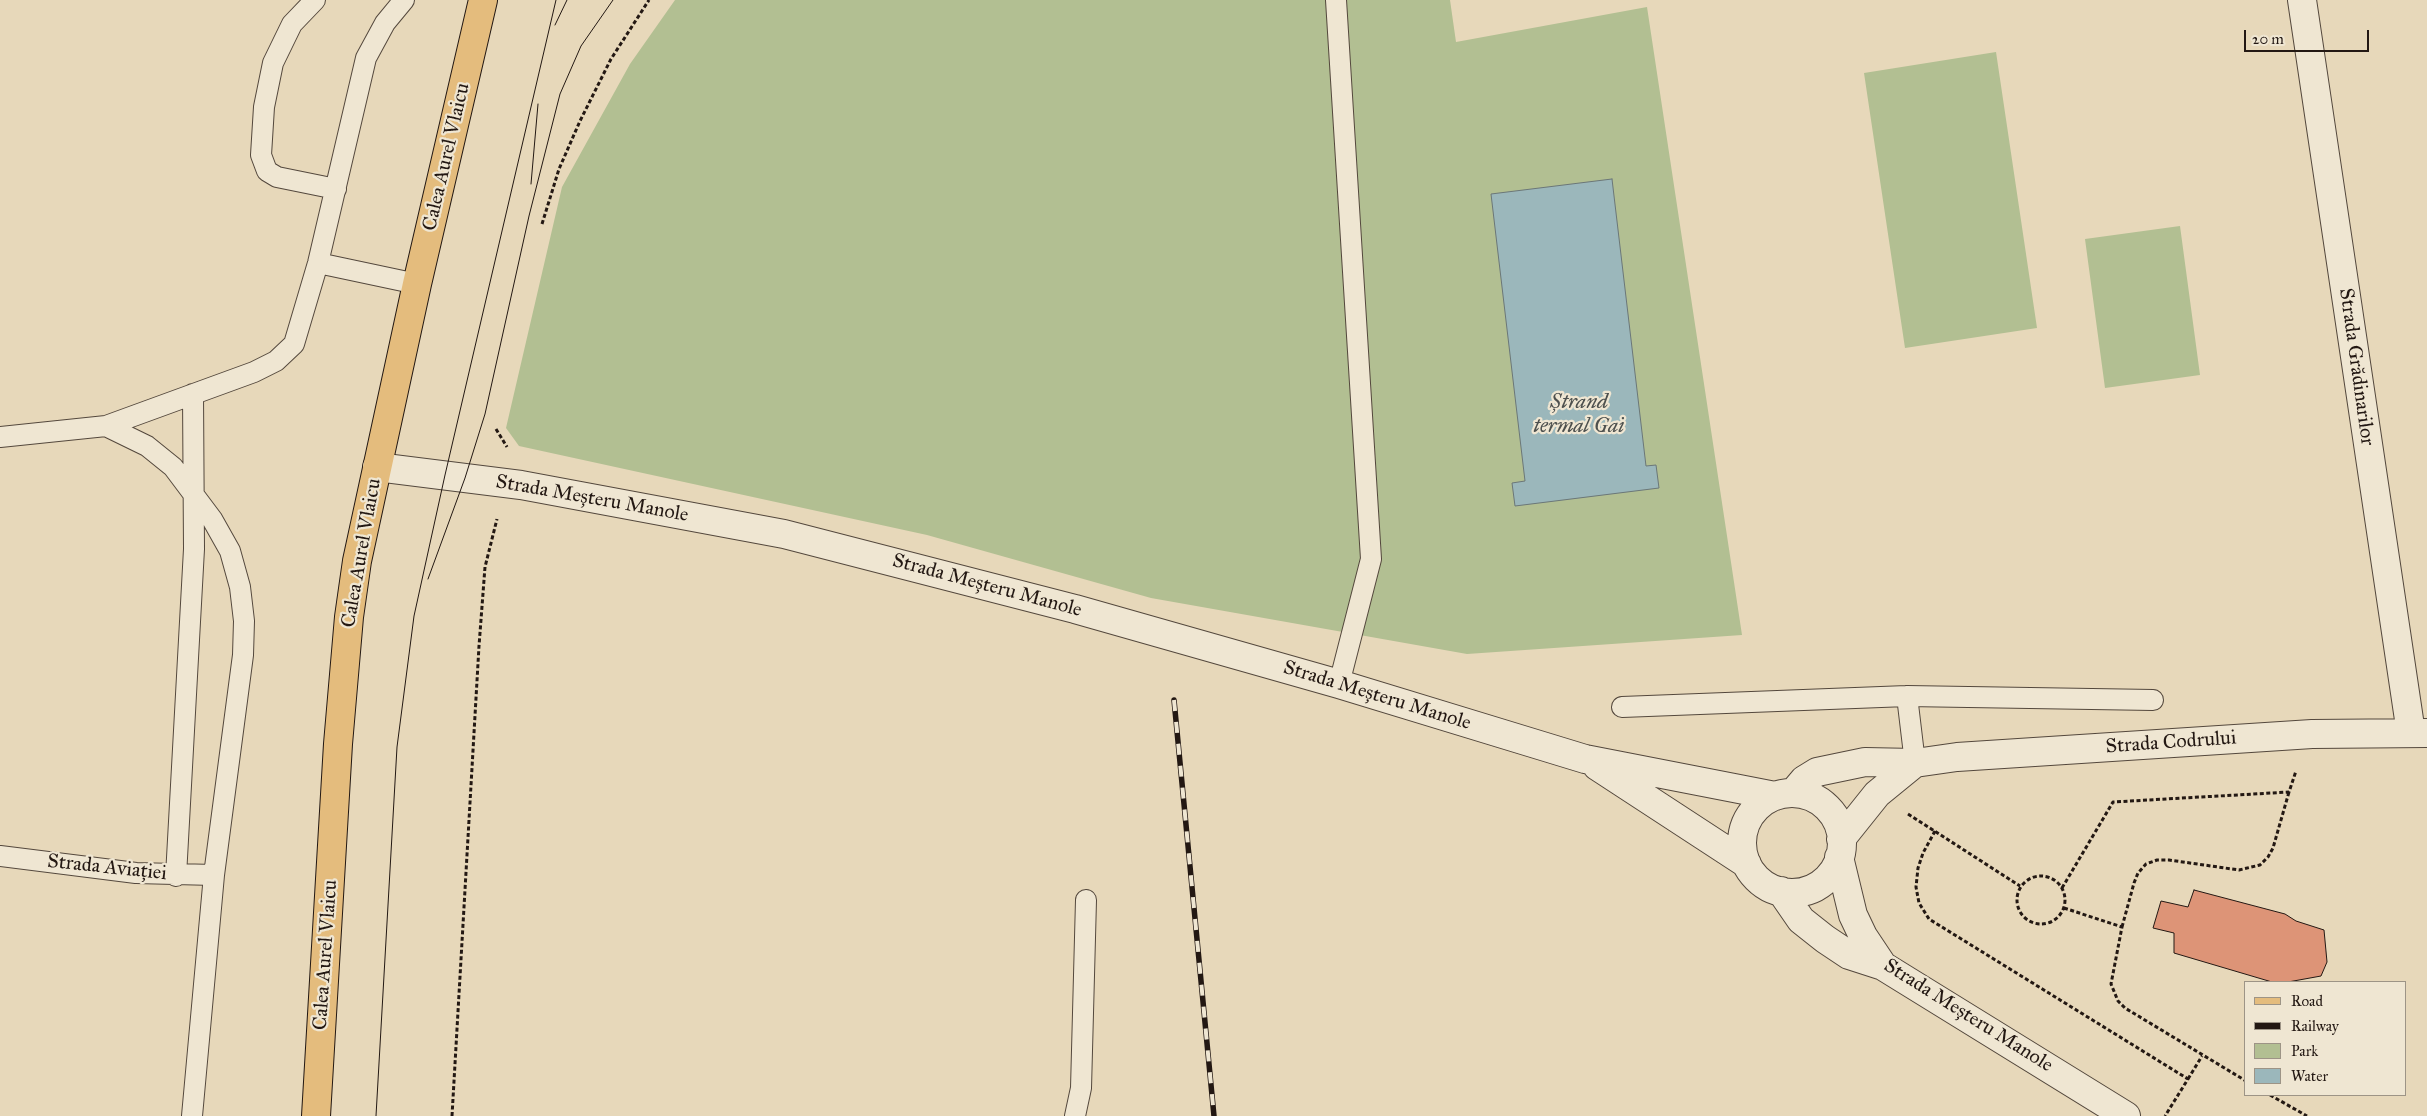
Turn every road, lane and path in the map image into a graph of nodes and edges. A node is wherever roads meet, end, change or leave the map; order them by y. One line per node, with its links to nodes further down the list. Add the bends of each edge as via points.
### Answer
1 (315, 0): 7 (lane, via 292,24 273,63 264,107 260,155 267,171 277,177)
2 (404, 0): 7 (lane, via 384,23 366,58)
3 (483, 0): 10 (main road, Calea Aurel Vlaicu)
4 (649, 0): 8 (path, via 611,59 580,121 559,169)
5 (1336, 0): 18 (lane, via 1370,559)
6 (2302, 0): 22 (street, Strada Grădinarilor)
7 (336, 189): 9 (lane)
8 (542, 224)
9 (318, 263): 10 (lane); 11 (lane, via 294,344 276,361 254,372)
10 (417, 284): 15 (main road, Calea Aurel Vlaicu)
11 (193, 394): 12 (lane); 17 (lane)
12 (106, 426): 14 (lane); 17 (lane, via 147,446 173,467)
13 (496, 429): 16 (path, via 509,449)
14 (0, 437)
15 (377, 467): 16 (street, Strada Meșteru Manole); 47 (main road, Calea Aurel Vlaicu, via 357,560 349,617 338,744)
16 (506, 483): 18 (street, Strada Meșteru Manole, via 784,534 1075,609); 48 (path, via 486,567 478,646)
17 (194, 495): 33 (lane, via 230,551 240,587 244,622 243,655); 34 (lane, via 194,549)
18 (1339, 684): 24 (street, Strada Meșteru Manole)
19 (1906, 696): 20 (lane); 21 (lane); 25 (lane)
20 (2154, 700)
21 (1622, 707)
22 (2419, 733): 23 (street, Strada Codrului)
23 (2312, 734): 25 (street, Strada Codrului, via 1957,757); 26 (path)
24 (1585, 758): 27 (street); 32 (street)
25 (1915, 763): 27 (street, Strada Codrului, via 1888,761 1834,767 1817,772); 28 (street)
26 (2289, 792): 36 (path, via 2114,802); 40 (path, via 2273,848 2260,865 2239,870 2169,860 2146,864 2134,883)
27 (1784, 794): 30 (street, via 1811,797 1826,807 1837,821); 32 (street, via 1759,805 1748,820 1742,846)
28 (1877, 794): 29 (path); 30 (street)
29 (1935, 831): 35 (path); 43 (path, via 1923,852 1916,887 1919,903 1929,919)
30 (1840, 848): 37 (street, via 1830,873 1817,886 1800,892); 41 (street, Strada Meșteru Manole, via 1853,915)
31 (0, 856): 34 (lane, Strada Aviației)
32 (1747, 864): 37 (street, via 1758,879)
33 (214, 875): 34 (lane, Strada Aviației); 46 (lane)
34 (176, 876)
35 (2020, 886): 36 (path, via 2028,878 2039,875 2051,877); 39 (path, via 2016,898 2018,909 2030,922 2048,923 2058,918)
36 (2062, 888): 39 (path)
37 (1781, 891): 41 (street, via 1801,920 1825,939 1850,955)
38 (1086, 900): 49 (lane, via 1081,1088)
39 (2064, 908): 40 (path)
40 (2122, 927): 42 (path, via 2111,984 2118,1001)
41 (1882, 966): 50 (street, Strada Meșteru Manole)
42 (2202, 1056): 43 (path); 44 (path)
43 (2188, 1079): 51 (path)
44 (2244, 1080)
45 (2272, 1096): 52 (path)
46 (192, 1116)
47 (316, 1116)
48 (452, 1116)
49 (1075, 1116)
50 (2126, 1116)
51 (2165, 1116)
52 (2307, 1116)

